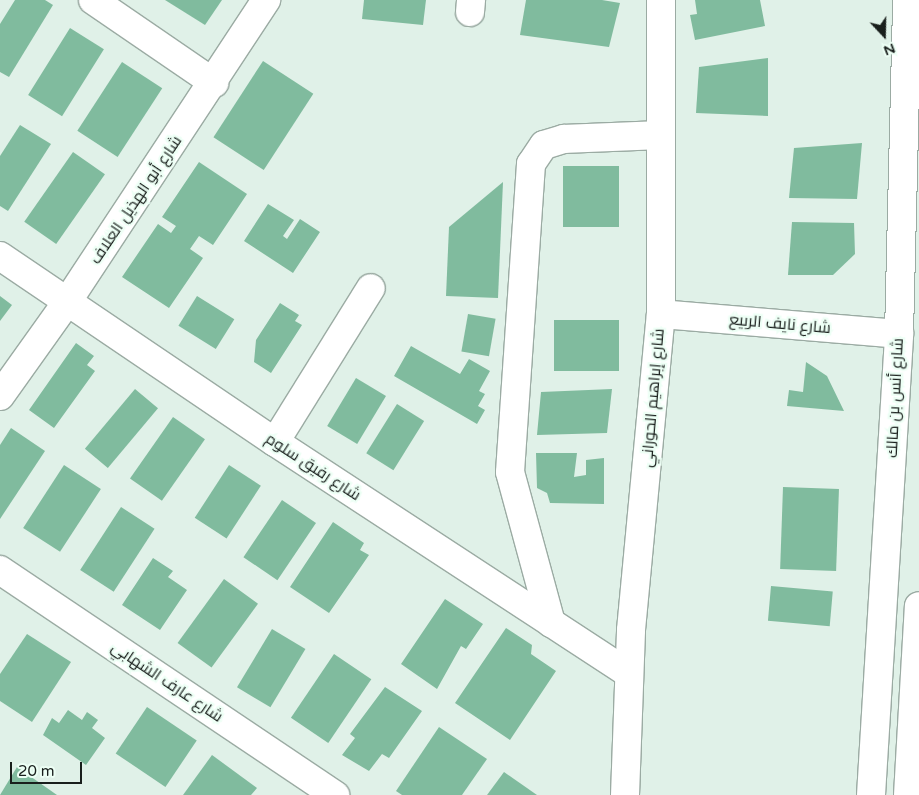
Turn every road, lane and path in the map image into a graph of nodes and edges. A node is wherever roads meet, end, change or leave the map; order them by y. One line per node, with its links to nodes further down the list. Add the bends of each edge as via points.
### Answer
1 (93, 0): 5 (street)
2 (266, 0): 5 (street, شارع أبو الهذيل العلاف)
3 (660, 0): 6 (street, شارع إبراهيم الحوراني)
4 (907, 0): 11 (street, شارع أنس بن مالك)
5 (214, 82): 9 (street, شارع أبو الهذيل العلاف)
6 (660, 135): 10 (street, شارع إبراهيم الحوراني); 16 (street, via 564,140 544,145 531,164 510,472)
7 (0, 256): 9 (street, شارع رفيق سلوم)
8 (371, 288): 13 (street)
9 (67, 302): 12 (street, شارع أبو الهذيل العلاف); 13 (street, شارع رفيق سلوم)
10 (661, 314): 11 (street, شارع نايف الربيع); 17 (street, شارع إبراهيم الحوراني)
11 (899, 334): 20 (street, شارع أنس بن مالك)
12 (0, 396)
13 (276, 442): 16 (street, شارع رفيق سلوم)
14 (0, 570): 18 (street, شارع عارف الشهابي)
15 (919, 606): 21 (street)
16 (551, 623): 17 (street, شارع رفيق سلوم)
17 (629, 674): 19 (street, شارع إبراهيم الحوراني)
18 (335, 795)
19 (625, 795)
20 (871, 795)
21 (908, 795)

